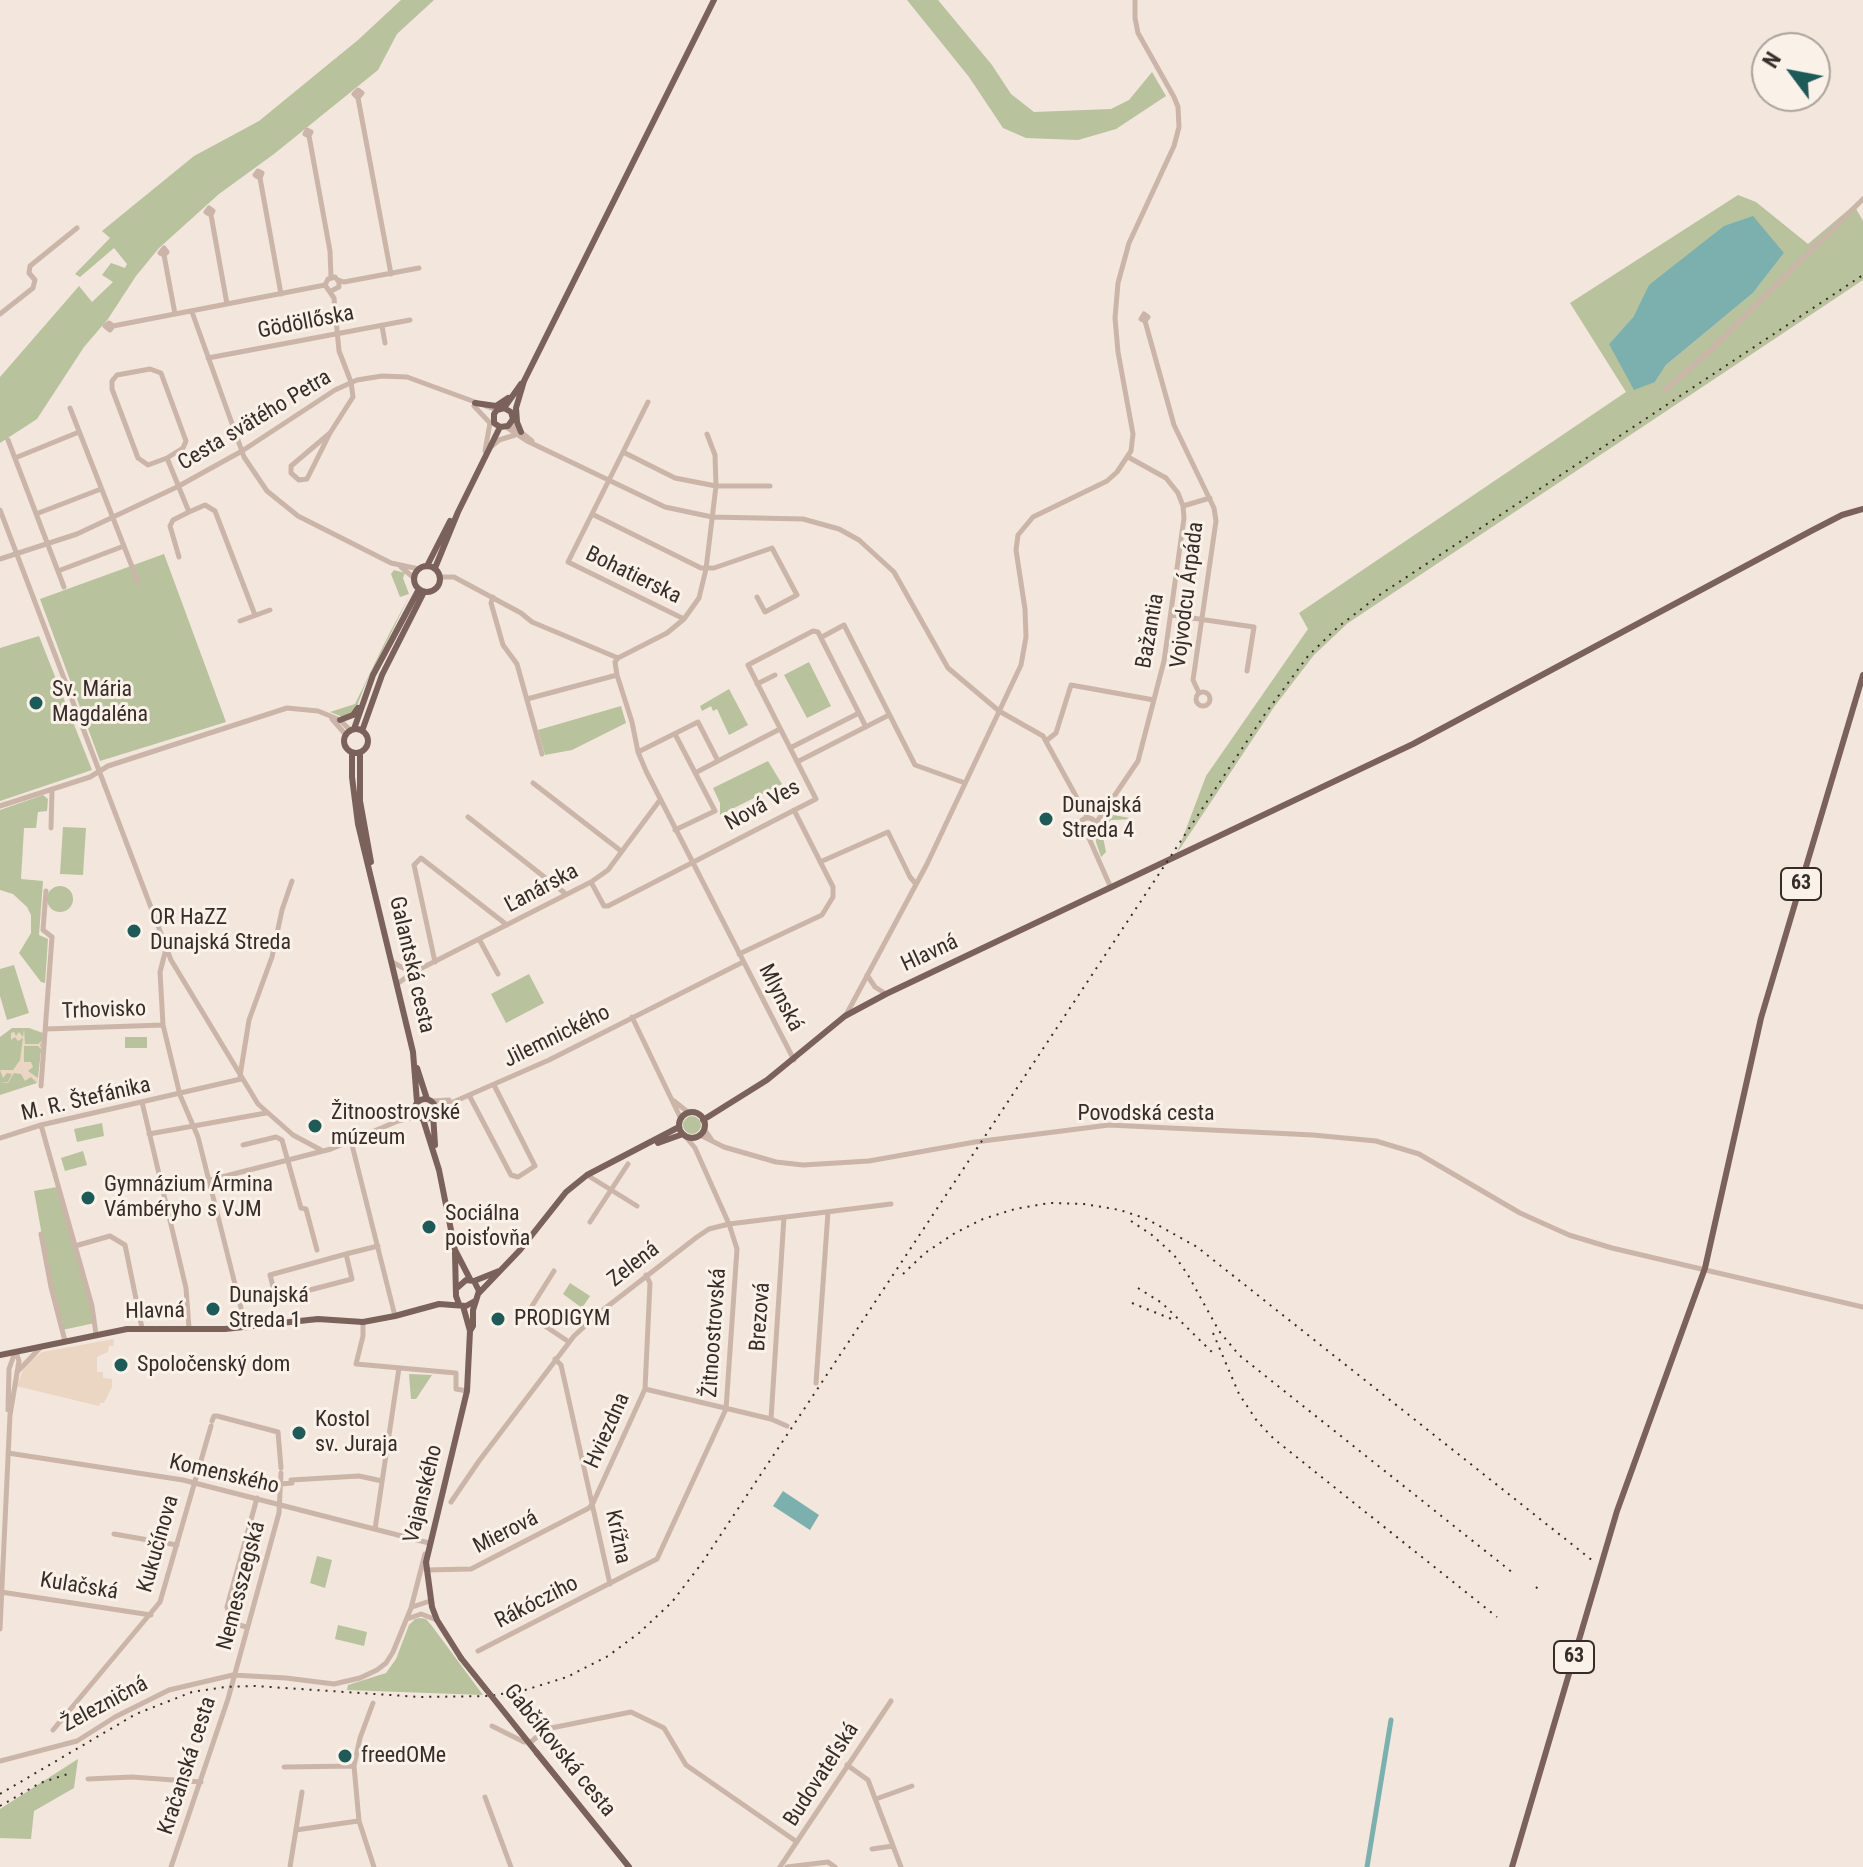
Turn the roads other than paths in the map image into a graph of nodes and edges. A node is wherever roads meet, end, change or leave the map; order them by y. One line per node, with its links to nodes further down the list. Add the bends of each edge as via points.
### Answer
1 (714, 0): 25 (main road)
2 (1135, 0): 41 (street, via 1138,33 1174,97 1179,127 1132,234 1118,283 1118,352 1133,434)
3 (358, 98): 11 (street)
4 (309, 136): 12 (street)
5 (260, 178): 13 (street)
6 (1863, 199): 27 (street)
7 (211, 215): 14 (street)
8 (77, 228): 16 (street, via 30,266 33,288)
9 (164, 255): 17 (street)
10 (419, 268): 11 (street)
11 (391, 274): 12 (street)
12 (334, 285): 13 (street); 22 (street)
13 (281, 294): 14 (street)
14 (227, 304): 15 (street)
15 (192, 312): 17 (street); 24 (street)
16 (0, 314)
17 (175, 314): 20 (street)
18 (410, 320): 21 (street, Gödöllőska)
19 (1145, 321): 49 (street, Vojvodcu Árpáda, via 1174,425)
20 (113, 326)
21 (382, 326): 22 (street, Gödöllőska); 23 (street)
22 (337, 334): 24 (street, Gödöllőska); 26 (street)
23 (385, 343)
24 (208, 358): 39 (street)
25 (524, 381): 29 (main road, via 499,405); 31 (main road); 35 (main road, via 516,408)
26 (351, 382): 29 (street, Cesta svätého Petra, via 407,377); 34 (street, via 353,397); 39 (street, Cesta svätého Petra)
27 (1665, 390)
28 (648, 402): 40 (street)
29 (473, 404): 31 (street); 32 (street); 38 (street, via 490,423)
30 (70, 408): 33 (street)
31 (504, 410): 32 (main road); 32 (main road)
32 (501, 424): 35 (street); 38 (main road)
33 (79, 432): 42 (street); 48 (street)
34 (330, 433): 34 (street, via 291,466 299,480 307,479)
35 (518, 433): 38 (street); 44 (street)
36 (707, 434): 45 (street, via 715,455)
37 (8, 440): 42 (street)
38 (487, 450): 64 (main road)
39 (242, 451): 47 (street, Cesta svätého Petra); 63 (street, via 257,479 286,508)
40 (623, 452): 44 (street); 45 (street, via 675,478)
41 (1128, 457): 50 (street, via 1166,478); 92 (street, via 1107,481 1033,517 1018,535 1024,656)
42 (15, 458): 54 (street)
43 (167, 458): 43 (street, via 186,441 161,373 150,369 117,375 112,389 138,458 148,465); 47 (street)
44 (609, 479): 55 (street); 57 (street, via 665,507)
45 (716, 486): 46 (street); 57 (street)
46 (770, 486)
47 (177, 487): 53 (street); 56 (street, Cesta svätého Petra)
48 (101, 489): 54 (street); 56 (street)
49 (1210, 498): 50 (street); 79 (street, Vojvodcu Árpáda, via 1216,521)
50 (1183, 506): 77 (street, Bažantia)
51 (1863, 509): 132 (main road, Hlavná, via 1811,531 1413,744)
52 (0, 510): 60 (street)
53 (189, 512): 61 (street, via 170,526); 76 (street, via 205,505 215,511)
54 (36, 514): 58 (street)
55 (592, 514): 66 (street); 78 (street, Bohatierska, via 568,562)
56 (112, 517): 58 (street, Cesta svätého Petra); 59 (street)
57 (712, 517): 66 (street); 92 (street, via 803,519 859,540 894,572 948,668)
58 (48, 545): 60 (street, Cesta svätého Petra); 67 (street)
59 (124, 546): 67 (street); 70 (street)
60 (18, 555): 62 (street, Cesta svätého Petra); 109 (street)
61 (179, 557)
62 (0, 559)
63 (400, 566): 65 (street); 69 (street)
64 (431, 567): 65 (main road); 68 (main road)
65 (419, 569): 69 (main road)
66 (706, 569): 74 (street, via 772,548 797,595 765,612); 78 (street, via 699,598)
67 (58, 571): 71 (street)
68 (441, 577): 72 (main road, Galantská cesta, via 437,588); 73 (street, via 454,577)
69 (414, 578): 72 (main road)
70 (138, 582)
71 (64, 587)
72 (422, 591): 89 (main road, Galantská cesta); 99 (main road, Galantská cesta)
73 (493, 597): 82 (street, via 532,622); 90 (street, via 503,645 517,664)
74 (757, 597)
75 (270, 610): 76 (street)
76 (255, 615): 80 (street)
77 (1171, 615): 79 (street); 91 (street, Bažantia)
78 (684, 619): 82 (street)
79 (1203, 620): 83 (street, via 1254,627); 88 (street, Vojvodcu Árpáda, via 1193,680)
80 (240, 621)
81 (822, 637): 87 (street, via 813,631 748,665); 93 (street); 95 (street, via 844,625)
82 (618, 658): 84 (street)
83 (1247, 671)
84 (617, 675): 90 (street); 105 (street)
85 (775, 675): 87 (street)
86 (1863, 675): 200 (main road, 63, via 1761,1018)
87 (757, 684): 98 (street, Nová Ves)
88 (1199, 693)
89 (364, 697): 96 (main road, via 353,715); 99 (main road, Galantská cesta)
90 (527, 699): 106 (street)
91 (1154, 700): 101 (street, via 1071,685 1056,733); 121 (street, Bažantia, via 1138,761)
92 (999, 711): 101 (street); 113 (street)
93 (859, 713): 97 (street); 102 (street, Nová Ves)
94 (329, 715): 96 (street); 99 (street); 109 (street, via 305,708 278,710)
95 (889, 715): 97 (street, Nová Ves); 113 (street, via 915,765)
96 (340, 720): 99 (street)
97 (869, 725): 108 (street, Nová Ves)
98 (780, 729): 102 (street, Nová Ves); 107 (street)
99 (353, 731): 103 (main road, Galantská cesta, via 345,744); 104 (main road, Galantská cesta, via 367,735)
100 (675, 734): 105 (street); 107 (street, via 698,722); 110 (street, Nová Ves)
101 (1046, 741): 120 (street)
102 (790, 748): 108 (street, Nová Ves)
103 (352, 752): 104 (main road); 128 (main road, Galantská cesta, via 354,801)
104 (360, 752): 128 (main road, Galantská cesta, via 360,801)
105 (638, 752): 116 (street)
106 (542, 754)
107 (718, 761): 110 (street)
108 (797, 762): 118 (street, Nová Ves, via 816,799)
109 (100, 771): 111 (street); 114 (street)
110 (695, 773): 123 (street, Nová Ves, via 715,811)
111 (90, 777): 114 (street); 115 (street)
112 (533, 783): 125 (street)
113 (965, 783): 131 (street)
114 (105, 787): 137 (street)
115 (52, 790): 117 (street); 122 (street)
116 (660, 800): 123 (street); 125 (street, Ľanárska)
117 (0, 806)
118 (794, 810): 126 (street, Nová Ves); 127 (street)
119 (468, 817): 134 (street)
120 (1088, 818): 121 (street); 124 (street, via 1080,826)
121 (1096, 823): 124 (street, via 1096,832)
122 (51, 828)
123 (675, 830): 126 (street)
124 (1088, 836): 132 (street)
125 (621, 851): 130 (street, Ľanárska)
126 (692, 862): 130 (street, Nová Ves, via 604,906); 138 (street)
127 (820, 862): 131 (street, via 888,832); 138 (street, via 835,891 822,915)
128 (373, 878): 139 (main road, Galantská cesta)
129 (292, 881): 155 (street, via 249,1020)
130 (591, 882): 134 (street, Ľanárska)
131 (916, 884): 146 (street)
132 (1111, 888): 148 (main road, Hlavná)
133 (46, 891): 152 (street, Trhovisko, via 43,930 52,937)
134 (566, 894): 135 (street, Ľanárska)
135 (507, 925): 136 (street, Ľanárska); 140 (street, via 421,858 414,865)
136 (479, 939): 140 (street, Ľanárska); 145 (street)
137 (166, 947): 142 (street, Trhovisko); 143 (street)
138 (739, 954): 141 (street)
139 (392, 962): 144 (street); 147 (main road, Galantská cesta)
140 (435, 962): 144 (street, Ľanárska)
141 (743, 962): 150 (street, Mlynská); 154 (street, Mlynská)
142 (161, 967): 143 (street); 151 (street, Trhovisko)
143 (176, 968): 155 (street)
144 (412, 973): 147 (street, Ľanárska)
145 (498, 974)
146 (867, 975): 148 (street); 149 (street)
147 (397, 984): 153 (main road, Galantská cesta)
148 (886, 994): 149 (main road, Hlavná)
149 (845, 1016): 154 (main road, Hlavná)
150 (632, 1017): 156 (street, Jilemnického); 162 (street, Jilemnického)
151 (163, 1025): 152 (street, Trhovisko); 158 (street, Trhovisko)
152 (46, 1029): 157 (street, Trhovisko)
153 (414, 1060): 160 (main road, Galantská cesta); 164 (main road, Galantská cesta)
154 (794, 1060): 170 (main road, Hlavná)
155 (241, 1078): 158 (street); 166 (street)
156 (494, 1085): 159 (street, Jilemnického); 159 (street, via 535,1166 518,1177 511,1175)
157 (41, 1086)
158 (180, 1095): 163 (street, M. R. Štefánika); 172 (street, Trhovisko)
159 (469, 1095): 161 (street, Jilemnického)
160 (429, 1100): 161 (street, Jilemnického); 164 (main road); 165 (main road, Galantská cesta)
161 (454, 1100): 165 (street, Jilemnického)
162 (673, 1100): 167 (street, Jilemnického); 169 (street, Jilemnického)
163 (142, 1102): 173 (street, M. R. Štefánika); 175 (street)
164 (416, 1104): 168 (main road, Galantská cesta); 171 (street)
165 (434, 1112): 168 (main road); 182 (main road)
166 (266, 1113): 172 (street); 181 (street)
167 (689, 1113): 169 (main road); 170 (main road)
168 (420, 1117): 171 (street); 182 (main road)
169 (681, 1119): 174 (main road)
170 (703, 1120): 176 (main road)
171 (398, 1121): 178 (street)
172 (195, 1124): 175 (street); 186 (street, Trhovisko)
173 (41, 1125): 177 (street, M. R. Štefánika); 195 (street)
174 (683, 1133): 176 (main road); 180 (street, Žitnoostrovská); 185 (main road)
175 (149, 1134): 213 (street, via 186,1288)
176 (700, 1134): 180 (street); 200 (street, Povodská cesta, via 776,1162 823,1165 1109,1125 1385,1142 1409,1149 1569,1235)
177 (0, 1138)
178 (351, 1141): 181 (street); 196 (street)
179 (243, 1145): 183 (street, via 278,1137)
180 (694, 1146): 193 (street, Žitnoostrovská)
181 (321, 1150): 183 (street)
182 (436, 1156): 198 (main road)
183 (288, 1160): 186 (street); 197 (street)
184 (628, 1164): 187 (street)
185 (587, 1175): 187 (street); 201 (main road)
186 (210, 1180): 214 (street, Trhovisko)
187 (611, 1190): 189 (street); 192 (street)
188 (891, 1204): 190 (street, Zelená)
189 (637, 1206)
190 (828, 1212): 191 (street, Zelená); 227 (street)
191 (784, 1217): 193 (street, Zelená); 232 (street, Brezová)
192 (590, 1222)
193 (729, 1224): 203 (street, Zelená, via 709,1229); 230 (street, Žitnoostrovská, via 737,1249)
194 (41, 1234): 217 (street)
195 (75, 1246): 212 (street, via 110,1236 122,1242); 216 (street)
196 (378, 1246): 199 (street); 210 (street)
197 (317, 1250)
198 (455, 1250): 204 (main road); 205 (main road)
199 (346, 1254): 199 (street, via 270,1275 275,1294 283,1297 352,1279)
200 (1705, 1268): 209 (street, Povodská cesta); 288 (main road, 63, via 1617,1511)
201 (499, 1271): 204 (main road); 206 (main road)
202 (554, 1271): 218 (street, via 527,1314)
203 (646, 1275): 218 (street, Zelená); 228 (street, Hviezdna, via 650,1283)
204 (472, 1280): 205 (main road); 206 (main road, via 478,1286)
205 (457, 1290): 207 (main road); 208 (main road)
206 (477, 1298): 208 (main road); 215 (main road)
207 (439, 1304): 208 (main road); 210 (main road, Hlavná)
208 (461, 1305): 215 (main road)
209 (1863, 1307)
210 (395, 1316): 211 (main road, Hlavná)
211 (363, 1322): 214 (main road, Hlavná, via 318,1319); 223 (street, via 356,1364)
212 (142, 1328): 213 (main road, Hlavná); 216 (main road, Hlavná)
213 (189, 1328): 214 (main road, Hlavná)
214 (246, 1328)
215 (470, 1331): 229 (main road, Vajanského)
216 (96, 1334): 217 (main road, Hlavná)
217 (65, 1341): 219 (main road, Hlavná)
218 (569, 1342): 222 (street, Zelená)
219 (42, 1346): 220 (main road, Hlavná); 225 (street)
220 (15, 1352): 221 (main road, Hlavná); 225 (street); 226 (street)
221 (0, 1355)
222 (555, 1359): 240 (street, Zelená); 241 (street, Krížna, via 561,1365)
223 (399, 1368): 229 (street, via 456,1373 456,1389); 236 (street)
224 (0, 1372): 226 (street)
225 (17, 1373): 231 (street)
226 (8, 1374): 231 (street)
227 (816, 1383)
228 (645, 1389): 230 (street); 241 (street, Hviezdna)
229 (467, 1391): 246 (main road, Vajanského)
230 (726, 1409): 232 (street); 248 (street, Žitnoostrovská, via 662,1552)
231 (10, 1415): 235 (street)
232 (771, 1419): 234 (street)
233 (213, 1421): 237 (street, Kukučínova); 238 (street, Nemesszegská, via 278,1432)
234 (787, 1426)
235 (8, 1453): 237 (street, Komenského); 249 (street)
236 (382, 1481): 238 (street, via 359,1476); 243 (street)
237 (193, 1482): 239 (street, Komenského); 245 (street, Kukučínova)
238 (280, 1484): 242 (street, Nemesszegská)
239 (257, 1498): 242 (street, Komenského); 255 (street, via 227,1607 233,1623)
240 (451, 1502)
241 (593, 1503): 247 (street, Mierová, via 471,1569); 248 (street, Krížna)
242 (279, 1504): 243 (street, Komenského); 255 (street, Nemesszegská)
243 (375, 1529): 246 (street, Komenského)
244 (114, 1534): 245 (street)
245 (177, 1545): 252 (street, Kukučínova)
246 (428, 1546): 247 (main road, Vajanského); 251 (street, Železničná)
247 (426, 1570): 250 (main road, Vajanského)
248 (610, 1584): 257 (street, Rákócziho)
249 (1, 1592): 252 (street, Kulačská); 256 (street)
250 (430, 1601): 251 (street); 254 (main road, Vajanského)
251 (411, 1608): 253 (street, Železničná)
252 (151, 1615): 263 (street, Kukučínova)
253 (407, 1620): 254 (street, via 421,1614); 259 (street, Železničná, via 386,1663 360,1678 334,1684)
254 (437, 1620): 258 (main road, Vajanského)
255 (246, 1627): 259 (street, Nemesszegská)
256 (0, 1629)
257 (478, 1651)
258 (461, 1658): 283 (main road, Gabčíkovská cesta, bridge)
259 (233, 1675): 264 (street, Železničná, via 169,1690 72,1743); 269 (street, Kračanská cesta)
260 (891, 1701): 265 (street, Budovateľská)
261 (373, 1703): 266 (street)
262 (492, 1726): 276 (street, via 531,1742 546,1729 631,1712 664,1728 686,1765)
263 (53, 1730)
264 (0, 1761)
265 (847, 1765): 273 (street, via 868,1780); 276 (street, Budovateľská)
266 (354, 1766): 267 (street); 274 (street)
267 (284, 1767)
268 (88, 1779): 269 (street)
269 (201, 1782): 279 (street, Kračanská cesta)
270 (912, 1786): 273 (street)
271 (302, 1792): 275 (street)
272 (485, 1797): 282 (street)
273 (876, 1799): 277 (street)
274 (359, 1821): 275 (street); 281 (street)
275 (296, 1830): 280 (street)
276 (797, 1842): 284 (street, Budovateľská)
277 (893, 1846): 278 (street); 287 (street)
278 (872, 1849)
279 (171, 1867)
280 (290, 1867)
281 (374, 1867)
282 (511, 1867)
283 (629, 1867)
284 (780, 1867)
285 (787, 1867): 286 (street, via 828,1862)
286 (835, 1867)
287 (901, 1867)
288 (1512, 1867)

